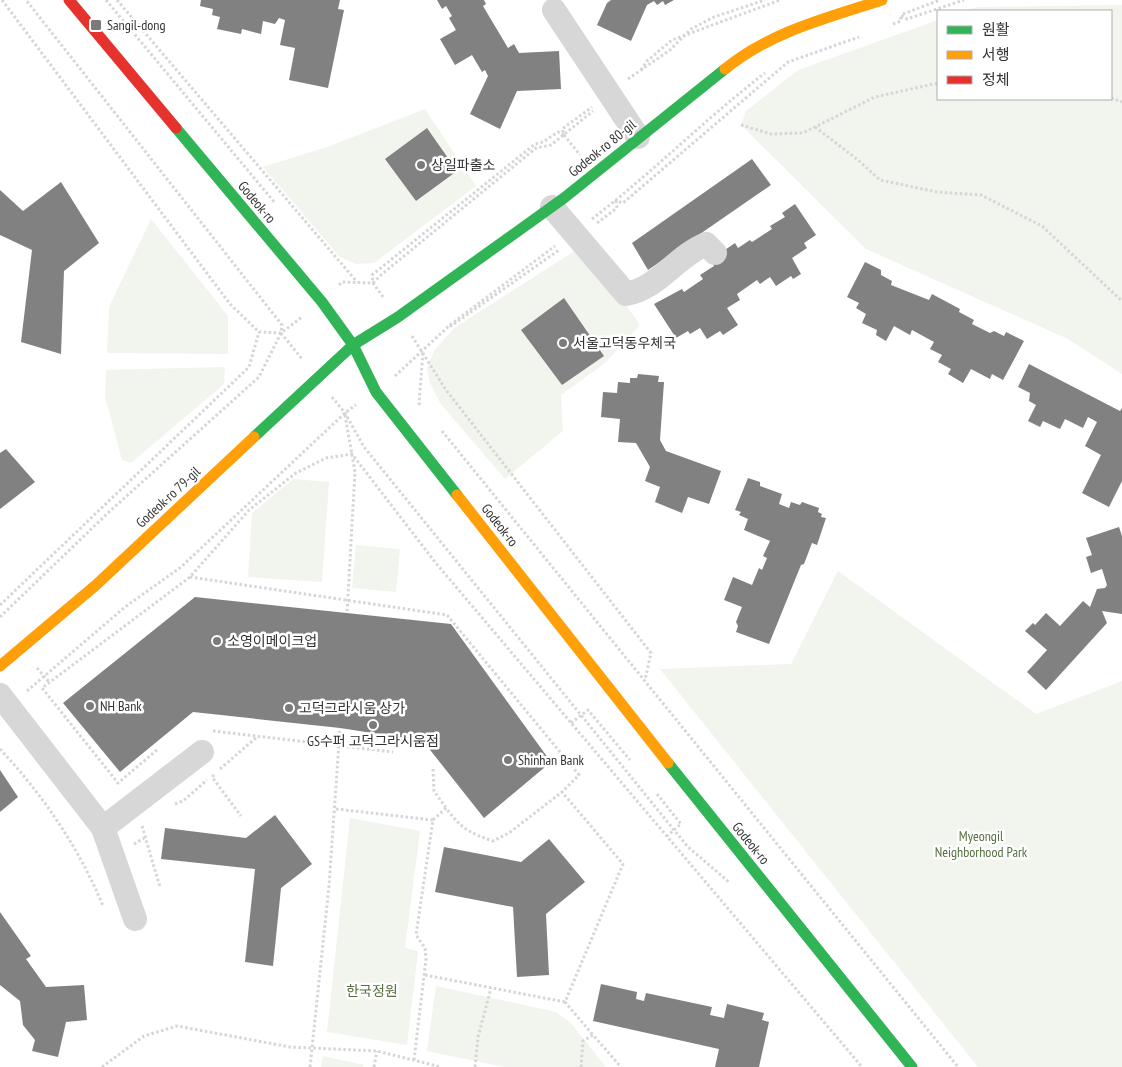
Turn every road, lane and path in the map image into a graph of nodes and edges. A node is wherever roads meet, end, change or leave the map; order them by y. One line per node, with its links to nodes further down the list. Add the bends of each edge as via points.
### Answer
1 (2, 0): 35 (path, via 230,304)
2 (26, 0): 36 (path, via 282,325)
3 (69, 0): 37 (main road, Godeok-ro, via 322,302)
4 (106, 0): 26 (path)
5 (117, 0): 31 (path)
6 (765, 0): 17 (path, via 714,17 691,29)
7 (780, 0): 17 (path)
8 (882, 0): 24 (main road, Godeok-ro 80-gil, via 790,30 743,54)
9 (940, 0): 12 (path)
10 (964, 0): 12 (path, via 907,20)
11 (554, 10): 20 (street)
12 (901, 15): 13 (path); 14 (path, via 902,21)
13 (893, 18)
14 (884, 28)
15 (850, 34): 25 (path, via 787,57 738,94)
16 (866, 34): 25 (path, via 788,62 623,204)
17 (685, 36): 18 (path); 18 (path, via 672,40 647,61)
18 (641, 71): 20 (path)
19 (937, 83): 22 (path, via 874,97)
20 (610, 95): 23 (path); 24 (street)
21 (741, 125): 22 (path, via 786,135)
22 (816, 127): 33 (path, via 880,180 938,192 981,195 1042,226)
23 (564, 135): 32 (path, via 551,145 536,148); 32 (path, via 558,132 535,144 372,274)
24 (638, 137): 27 (main road, Godeok-ro 80-gil)
25 (616, 201): 28 (path); 28 (path, via 618,208)
26 (278, 206)
27 (552, 207): 28 (street); 37 (main road, Godeok-ro 80-gil, via 398,318)
28 (576, 235): 29 (street, via 626,294 639,292 694,249 706,244); 34 (path); 34 (path)
29 (715, 253)
30 (335, 275): 31 (path, via 341,282)
31 (357, 283): 32 (path)
32 (373, 284)
33 (1122, 301)
34 (450, 325): 38 (path)
35 (259, 332): 36 (path); 45 (path, via 249,367)
36 (281, 333): 47 (path, via 259,377 110,511)
37 (353, 346): 48 (main road, Godeok-ro 79-gil, via 96,586); 93 (main road, Godeok-ro, via 376,392)
38 (424, 352): 39 (path, via 419,402); 49 (path, via 446,390 651,653)
39 (425, 410)
40 (345, 413): 42 (path); 50 (path, via 181,567); 51 (path, via 364,447)
41 (437, 425): 49 (path)
42 (352, 454): 43 (path, via 326,458 296,473 249,510); 44 (path, via 355,472); 52 (path, via 436,562)
43 (190, 577): 44 (path); 58 (path, via 42,688 118,783)
44 (348, 602): 46 (path); 63 (path, via 448,615 579,775)
45 (0, 605)
46 (347, 613)
47 (0, 617)
48 (0, 666)
49 (645, 680): 94 (path)
50 (4, 700): 71 (street)
51 (581, 715): 52 (path); 60 (path, via 588,710); 72 (path)
52 (571, 723): 73 (path)
53 (340, 728): 56 (path)
54 (258, 736): 55 (path); 56 (path); 62 (path)
55 (203, 741): 71 (street)
56 (339, 746): 59 (path); 67 (path)
57 (0, 750): 76 (path, via 26,777 62,827)
58 (158, 750)
59 (393, 752)
60 (632, 762)
61 (433, 769): 66 (path, via 434,791)
62 (212, 777): 65 (path, via 184,801); 68 (path)
63 (562, 792): 66 (path, via 509,833 493,840 473,834 458,824); 80 (path, via 623,864)
64 (657, 793): 72 (path, via 681,824)
65 (167, 806)
66 (446, 808): 70 (path)
67 (336, 809): 70 (path); 82 (path)
68 (241, 816)
69 (145, 819): 75 (path, via 142,828)
70 (433, 820): 78 (path, via 416,935 425,948)
71 (103, 828): 77 (street)
72 (674, 830): 73 (path); 74 (path, via 688,847)
73 (667, 836): 92 (path)
74 (731, 884)
75 (160, 887)
76 (106, 912)
77 (135, 919)
78 (425, 976): 79 (path); 84 (path)
79 (491, 988): 80 (path); 89 (path, via 478,1037)
80 (565, 1002): 81 (path)
81 (593, 1035): 90 (path, via 583,1041); 91 (path)
82 (311, 1050): 83 (path); 85 (path, via 177,1026 144,1036); 86 (path)
83 (377, 1051): 84 (path); 87 (path)
84 (414, 1060): 88 (path)
85 (102, 1067)
86 (310, 1067)
87 (374, 1067)
88 (441, 1067)
89 (475, 1067)
90 (581, 1067)
91 (621, 1067)
92 (862, 1067)
93 (912, 1067)
94 (958, 1067)

